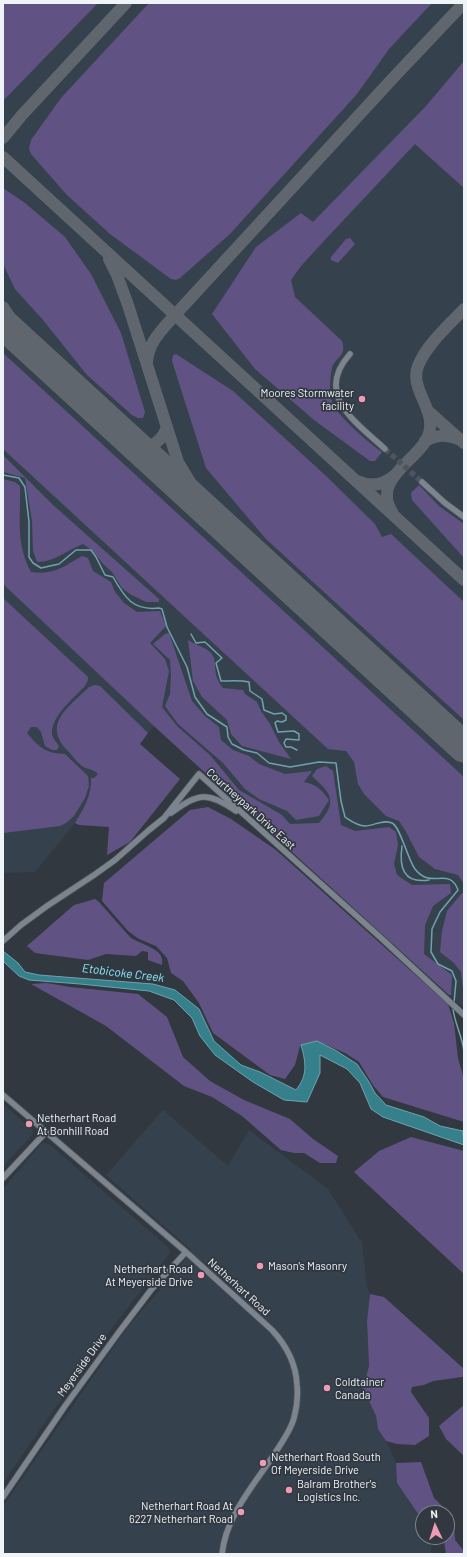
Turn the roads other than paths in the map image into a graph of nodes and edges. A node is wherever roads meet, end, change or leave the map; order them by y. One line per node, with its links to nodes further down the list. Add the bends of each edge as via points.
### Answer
1 (350, 354): 2 (street, via 338,371 336,394 339,403 345,412)
2 (385, 449)
3 (422, 482): 4 (street)
4 (464, 517)
5 (164, 818): 6 (street, via 196,797 208,797 224,803); 6 (street, Courtneypark Drive East, via 199,774); 7 (street, Courtneypark Drive East, via 99,871 21,925)
6 (248, 819): 8 (street, Courtneypark Drive East)
7 (3, 941)
8 (464, 1015)
9 (3, 1095): 10 (street, Netherhart Road)
10 (46, 1132): 11 (street); 12 (street, Netherhart Road)
11 (3, 1178)
12 (186, 1252): 13 (street, Meyerside Drive, via 151,1290 119,1332 64,1406); 14 (street, Netherhart Road, via 277,1335 292,1362 297,1378 294,1418 279,1447 231,1520 224,1536)
13 (3, 1497)
14 (222, 1554)

